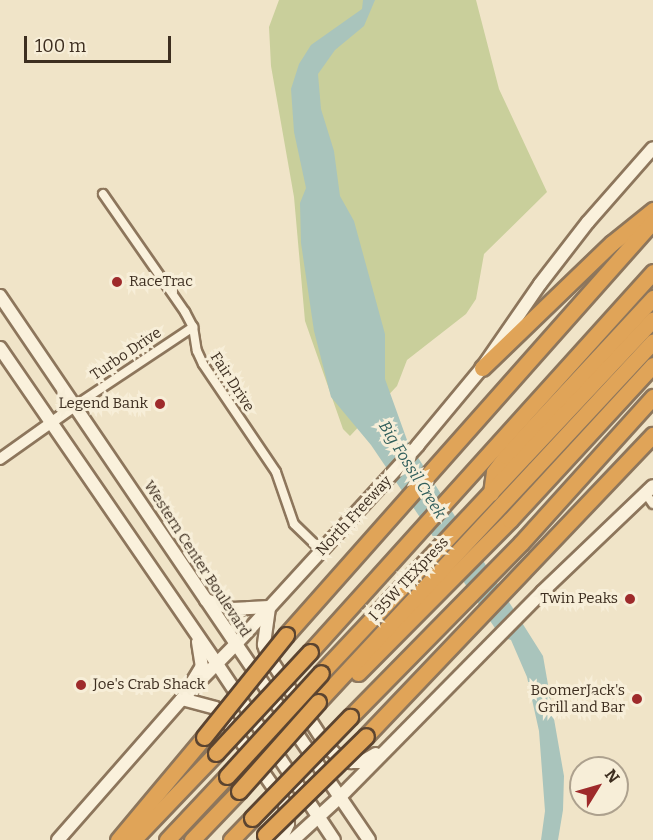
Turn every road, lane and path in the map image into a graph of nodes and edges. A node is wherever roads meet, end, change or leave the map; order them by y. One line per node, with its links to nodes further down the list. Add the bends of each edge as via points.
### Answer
1 (653, 148): 13 (main road, North Freeway, via 588,222)
2 (103, 194): 9 (street, Fair Drive)
3 (653, 210): 13 (highway, via 612,243)
4 (653, 221): 34 (highway, bridge, via 286,635)
5 (653, 273): 35 (highway, bridge, via 310,652)
6 (0, 296): 15 (main road, Western Center Boulevard)
7 (653, 298): 19 (highway, via 506,456 494,472)
8 (653, 319): 19 (highway, I 35W TEXpress)
9 (193, 327): 15 (street, Turbo Drive); 21 (street, Fair Drive, via 203,364 276,472 294,524)
10 (653, 341): 22 (highway, I 35W TEXpress, via 499,507)
11 (0, 348): 16 (main road)
12 (653, 365): 22 (highway, via 510,520)
13 (482, 368): 21 (main road, North Freeway)
14 (653, 397): 38 (highway, bridge, via 521,543)
15 (76, 405): 16 (street); 23 (main road, Western Center Boulevard)
16 (52, 423): 18 (street); 25 (main road)
17 (653, 435): 32 (highway, bridge, via 366,736)
18 (0, 459)
19 (491, 493): 36 (highway, I 35W TEXpress, bridge)
20 (650, 494): 29 (main road, via 542,592)
21 (322, 551): 24 (main road, North Freeway)
22 (429, 593): 37 (highway, bridge, via 337,693 318,702)
23 (206, 600): 24 (main road, via 232,609); 26 (main road, Western Center Boulevard)
24 (269, 607): 26 (main road, North Freeway); 29 (main road, via 264,645 267,654 326,746 344,759 362,762)
25 (195, 632): 27 (main road); 28 (main road, via 202,666)
26 (236, 645): 27 (main road, North Freeway); 30 (main road, Western Center Boulevard)
27 (217, 664): 28 (main road, North Freeway); 31 (main road)
28 (182, 699): 33 (main road, North Freeway); 39 (main road, via 215,708 229,724 285,804 288,824)
29 (394, 743): 30 (main road)
30 (341, 796): 31 (main road); 42 (main road, Western Center Boulevard)
31 (319, 814): 40 (main road); 41 (main road)
32 (262, 837)
33 (58, 840)
34 (118, 840)
35 (133, 840)
36 (166, 840)
37 (192, 840)
38 (231, 840)
39 (281, 840)
40 (293, 840)
41 (334, 840)
42 (369, 840)

